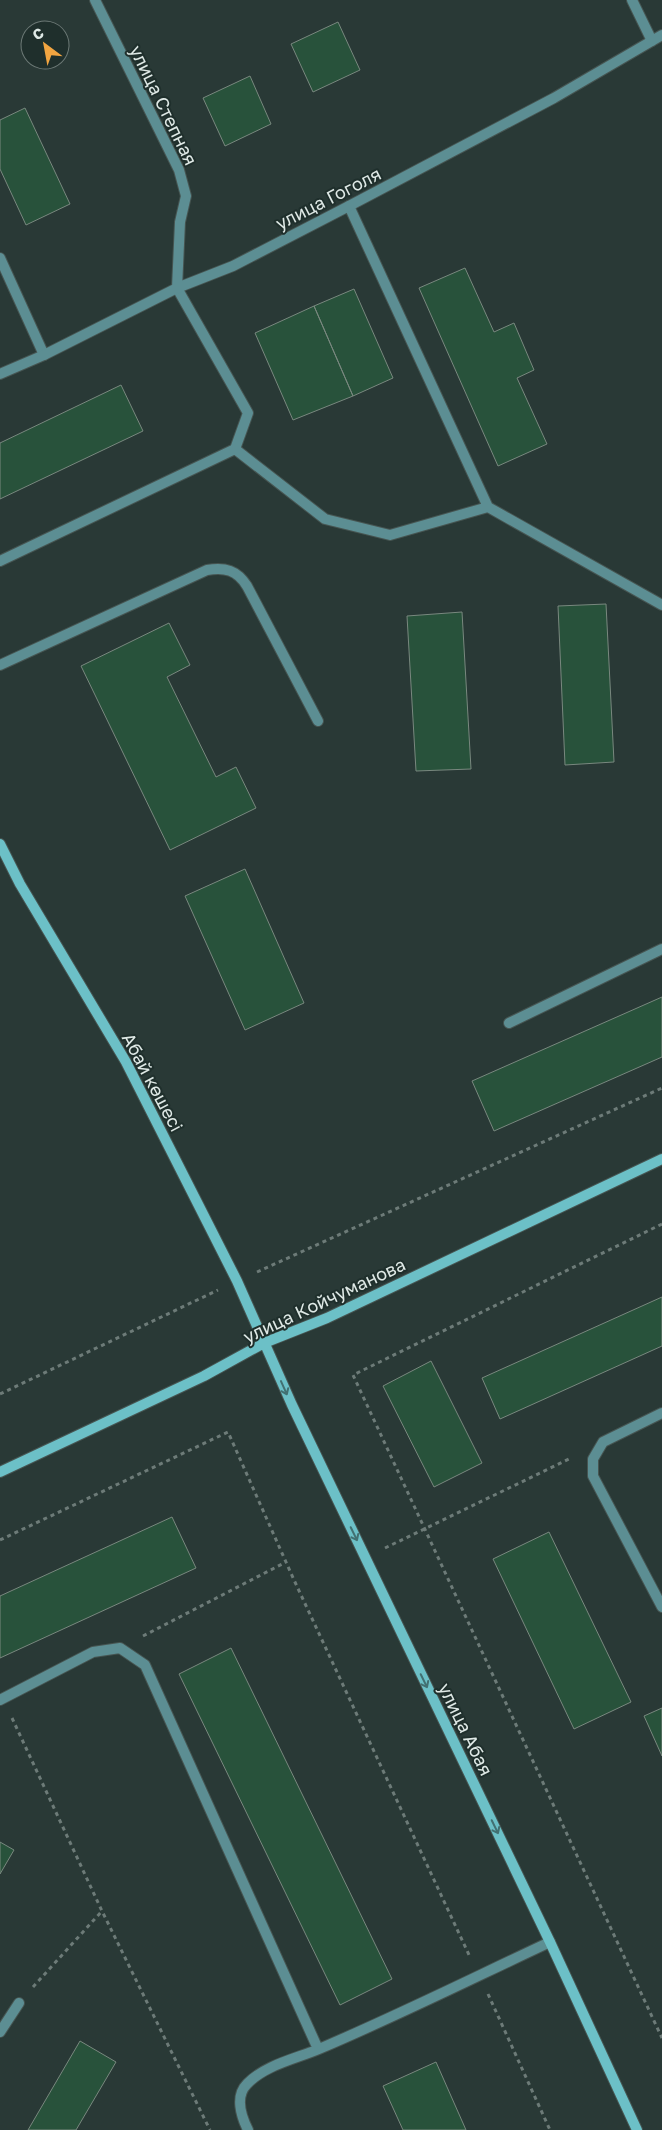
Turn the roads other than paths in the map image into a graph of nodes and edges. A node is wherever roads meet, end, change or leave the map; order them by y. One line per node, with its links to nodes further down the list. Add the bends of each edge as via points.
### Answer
1 (95, 0): 7 (street, улица Степная, via 180,170 186,196 180,222)
2 (632, 0): 4 (street)
3 (662, 35): 4 (street, улица Гоголя)
4 (652, 41): 5 (street, улица Гоголя, via 554,98)
5 (349, 206): 7 (street, улица Гоголя, via 233,266); 11 (street)
6 (0, 258): 8 (street)
7 (177, 288): 8 (street, улица Гоголя); 10 (street, via 248,413)
8 (44, 355): 9 (street, улица Гоголя)
9 (0, 374)
10 (235, 449): 11 (street, via 325,519 390,535); 12 (street)
11 (488, 507): 13 (street)
12 (0, 562)
13 (662, 605)
14 (0, 665): 15 (street, via 207,570 232,570 244,581)
15 (318, 721)
16 (0, 844): 20 (street, Абай көшесі, via 20,884 126,1062)
17 (662, 949): 18 (street)
18 (509, 1023)
19 (662, 1160): 20 (street, улица Койчуманова, via 326,1318)
20 (264, 1343): 22 (street, улица Койчуманова, via 204,1376); 25 (street, улица Абая, one-way to 25)
21 (662, 1413): 23 (street, via 603,1442 593,1459 593,1476)
22 (0, 1472)
23 (662, 1607)
24 (1, 1701): 28 (street, via 93,1652 120,1648 146,1665)
25 (550, 1942): 28 (street); 30 (street, улица Абая)
26 (19, 2003): 27 (street)
27 (0, 2032)
28 (318, 2049): 29 (street, via 259,2074 245,2085 240,2099 241,2116)
29 (248, 2130)
30 (637, 2130)

